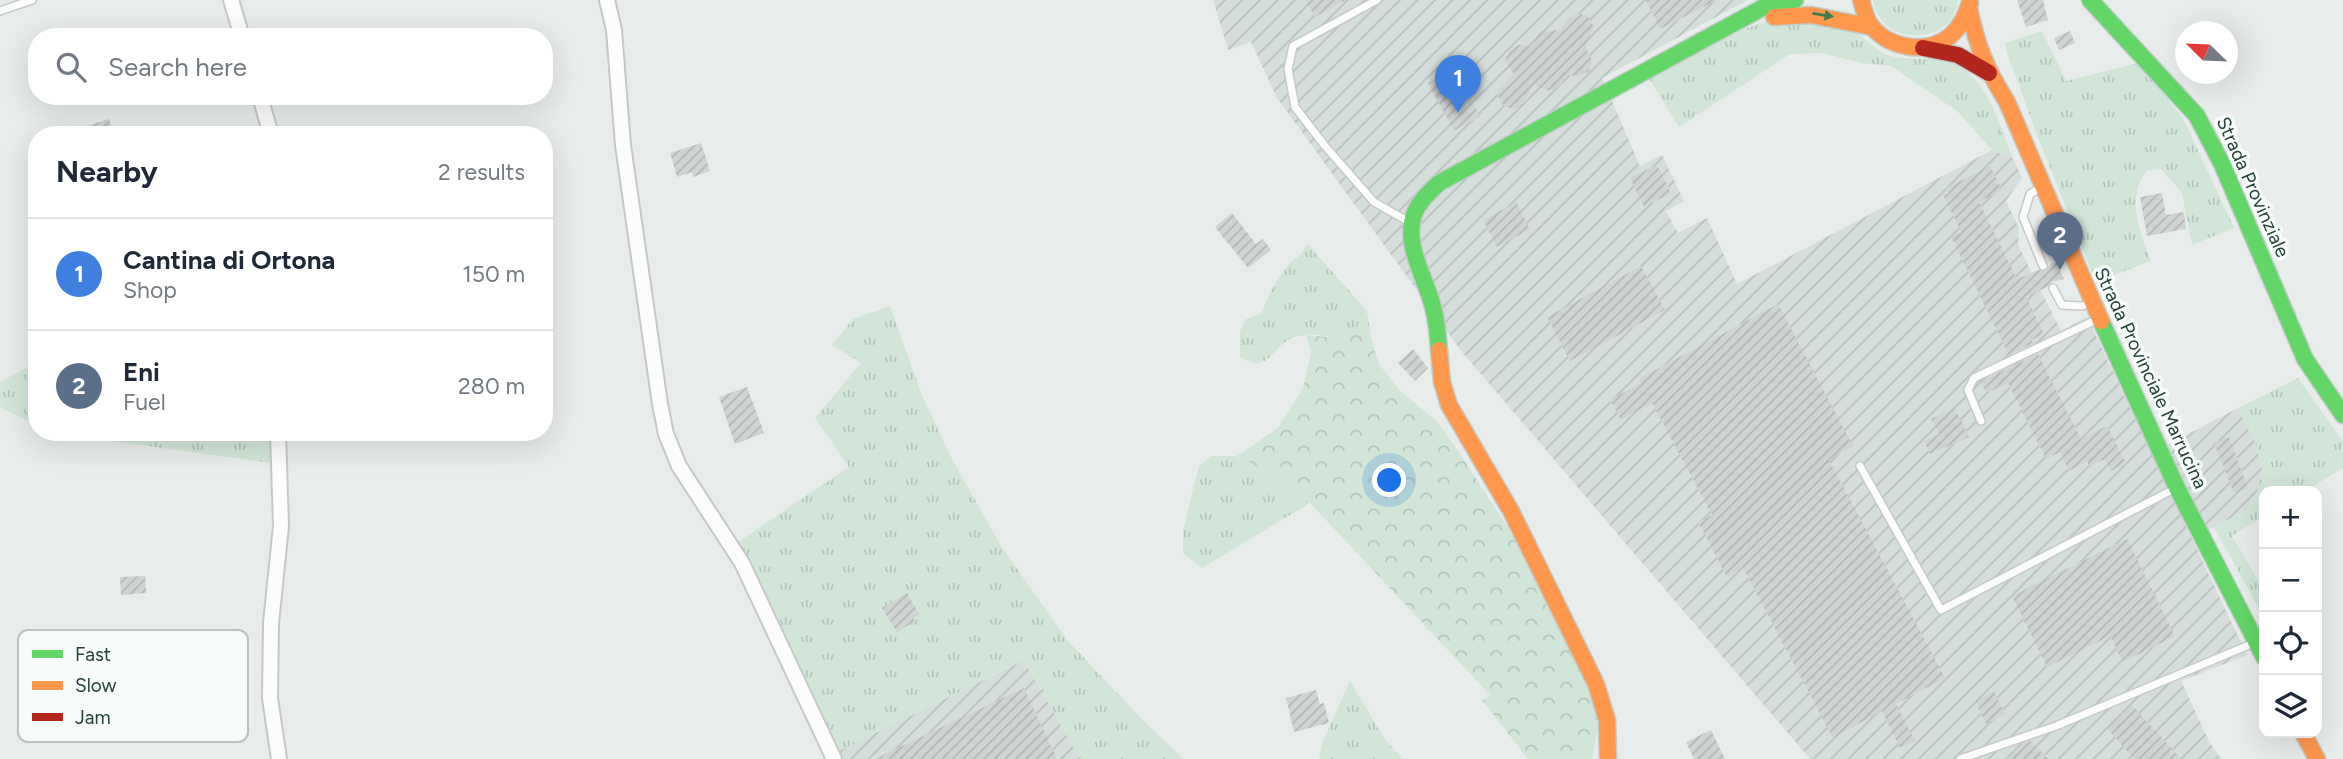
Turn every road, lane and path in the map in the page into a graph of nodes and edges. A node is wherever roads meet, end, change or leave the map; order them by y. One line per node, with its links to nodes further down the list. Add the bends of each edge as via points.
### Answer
1 (32, 0): 9 (lane)
2 (231, 0): 12 (street)
3 (607, 0): 32 (street, via 614,30 623,145 666,434 679,466 742,563)
4 (1377, 0): 18 (lane, via 1293,46 1288,69 1295,107 1325,146 1374,202)
5 (1795, 0): 10 (main road, via 1764,7)
6 (1861, 0): 11 (main road)
7 (2090, 0): 23 (main road, Strada Provinziale, via 2197,116 2305,359)
8 (1969, 4): 13 (main road, via 1951,35); 14 (main road, Strada Provinciale Marrucina, via 1977,45)
9 (0, 11)
10 (1732, 25): 11 (main road, Strada Provinciale Marrucina, one-way to 11, via 1799,13); 18 (main road, via 1439,183 1422,198)
11 (1872, 27): 13 (main road, Strada Provinciale Marrucina, via 1886,40)
12 (239, 28)
13 (1922, 48): 14 (main road, Strada Provinciale Marrucina, via 1958,55)
14 (1989, 74): 17 (main road, Strada Provinciale Marrucina, via 2007,102)
15 (263, 105): 16 (street)
16 (268, 126)
17 (2043, 187): 19 (lane, via 2030,194 2023,217); 21 (main road, Strada Provinciale Marrucina)
18 (1411, 224): 33 (main road, via 1413,254 1437,321 1441,384 1587,663 1606,716)
19 (2043, 266)
20 (2053, 288): 21 (lane, via 2062,305)
21 (2092, 302): 22 (main road, Strada Provinciale Marrucina)
22 (2099, 318): 24 (lane, via 1974,379 1968,390); 27 (main road, Strada Provinciale Marrucina)
23 (2343, 415)
24 (1981, 421)
25 (278, 441): 31 (street, via 281,526 271,623 270,698)
26 (1860, 466): 27 (lane, via 1941,610)
27 (2177, 488): 28 (main road, Strada Provinciale Marrucina)
28 (2256, 642): 29 (main road, Strada Provinciale Marrucina); 34 (lane, via 2056,726)
29 (2259, 648)
30 (2306, 738): 35 (main road)
31 (279, 759)
32 (834, 759)
33 (1608, 759)
34 (1960, 759)
35 (2317, 759)

